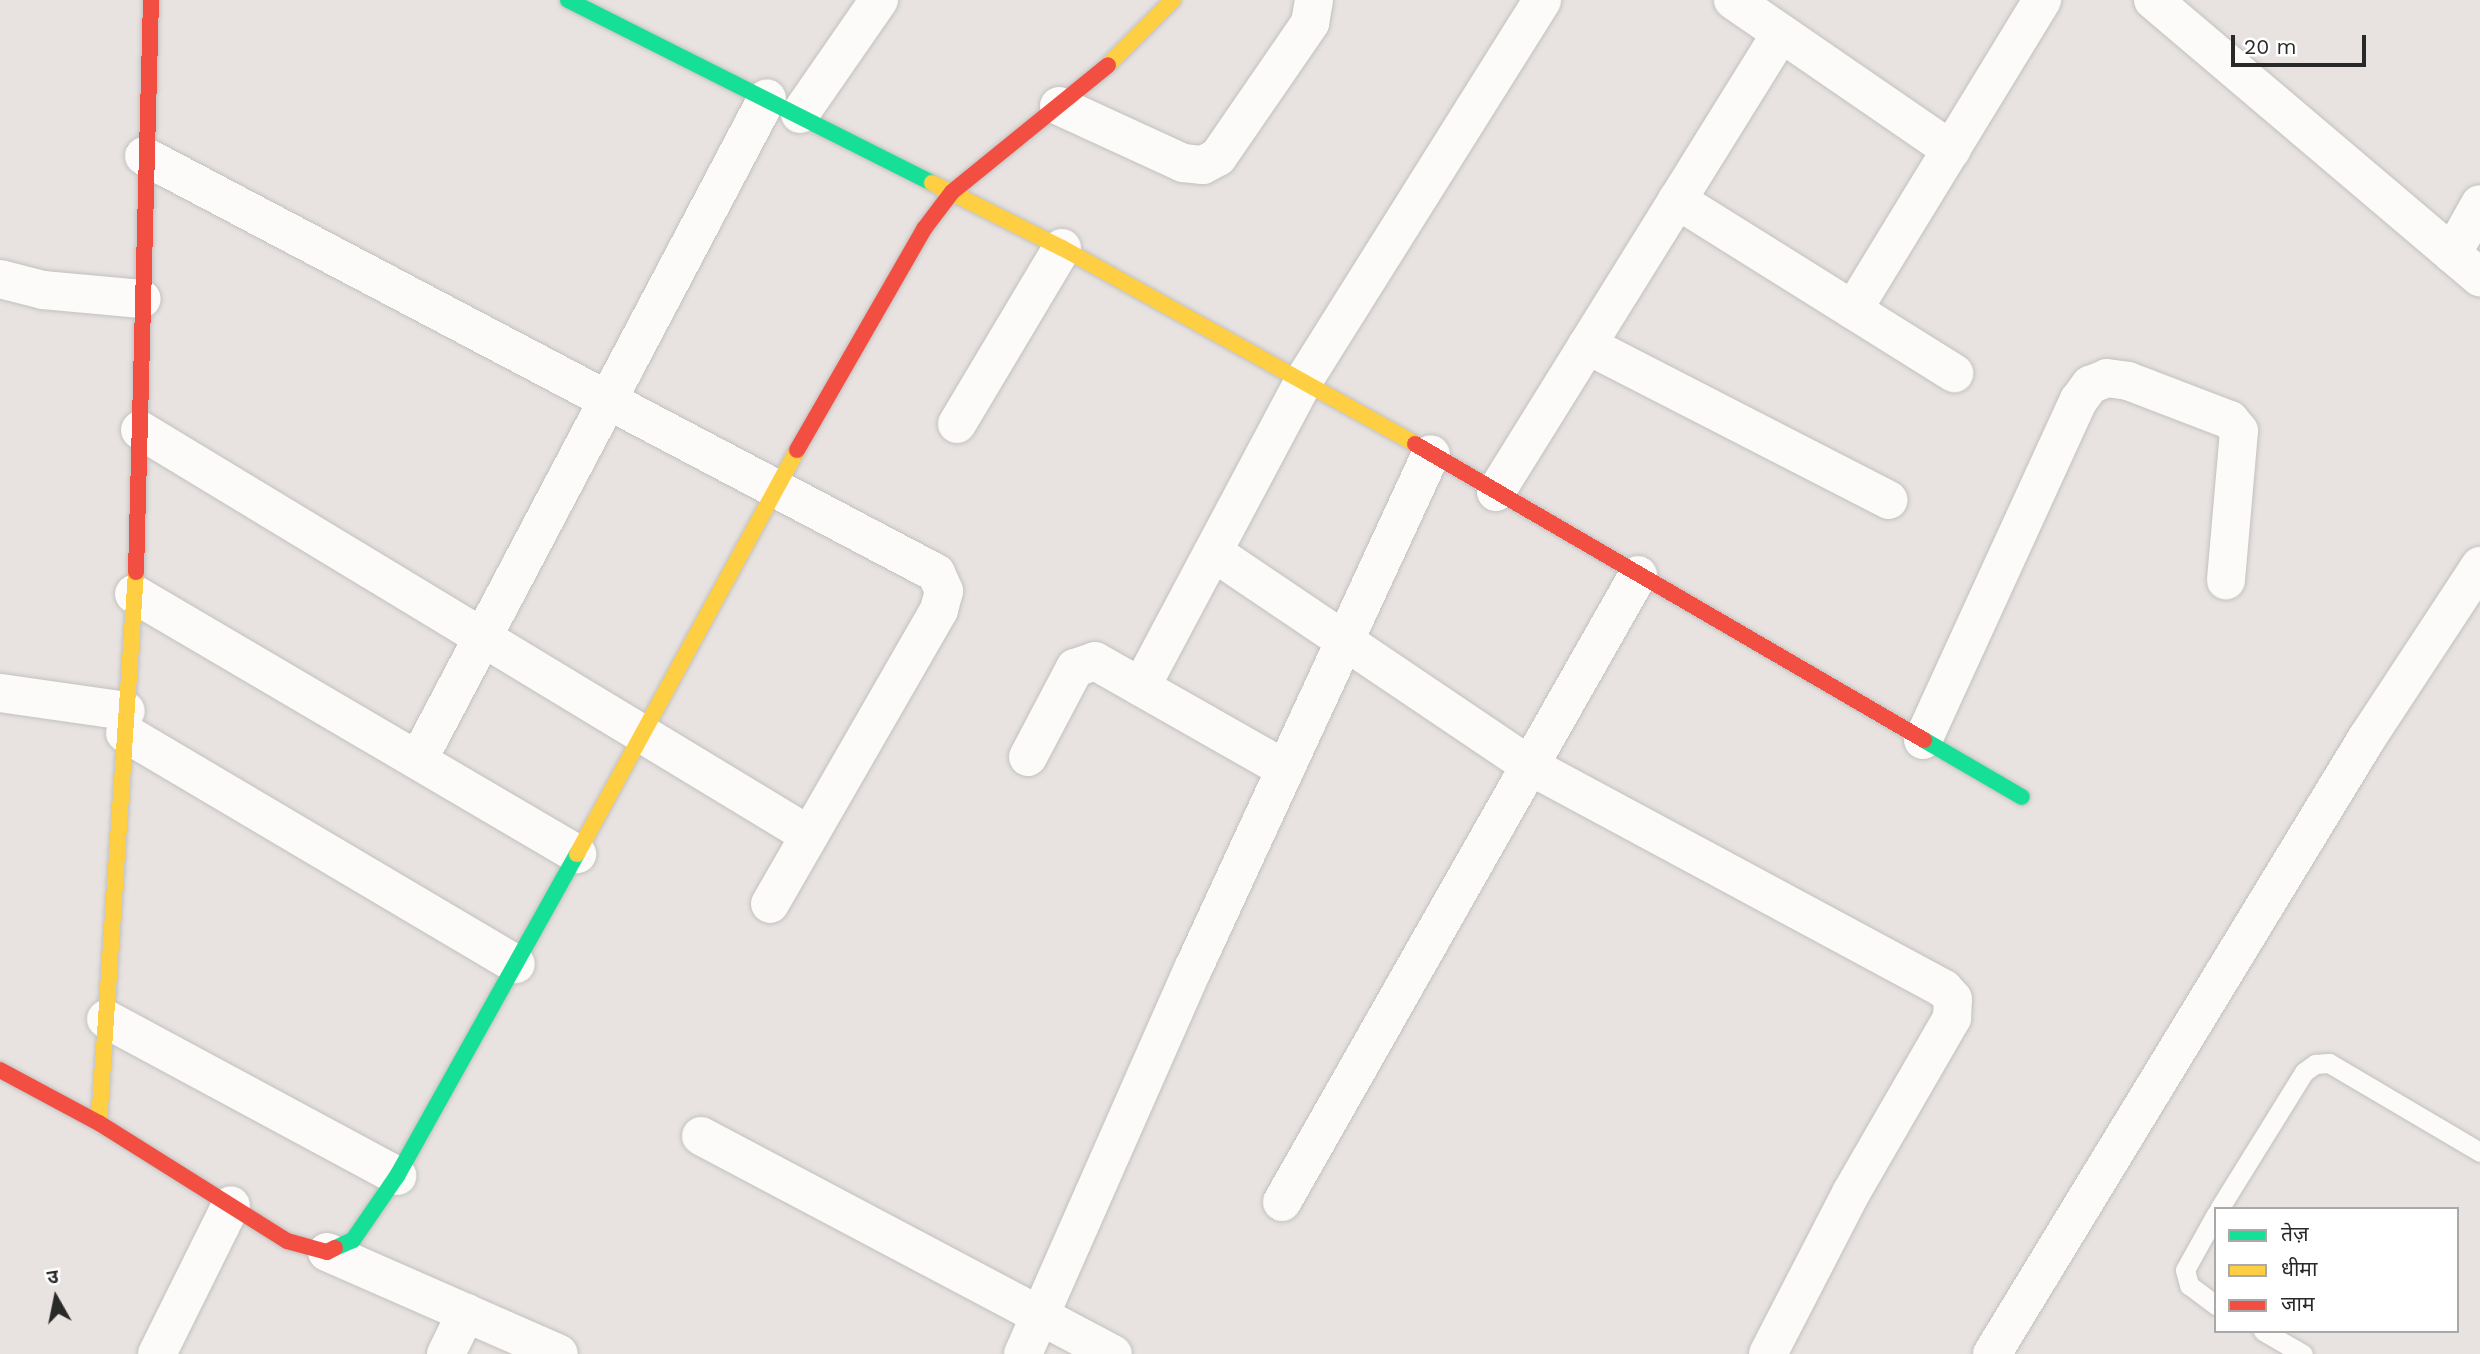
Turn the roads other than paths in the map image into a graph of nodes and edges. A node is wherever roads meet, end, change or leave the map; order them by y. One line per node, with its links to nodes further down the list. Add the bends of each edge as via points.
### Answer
1 (151, 0): 14 (street)
2 (879, 0): 11 (street)
3 (1173, 0): 12 (street, via 1115,59)
4 (1314, 0): 12 (street, via 1311,23 1217,157 1203,164 1183,163)
5 (1542, 0): 25 (street)
6 (1733, 0): 10 (street)
7 (2042, 0): 13 (street)
8 (2153, 0): 19 (street)
9 (578, 2): 11 (street)
10 (1781, 33): 13 (street); 16 (street)
11 (783, 106): 15 (street); 26 (street)
12 (1059, 106): 15 (street)
13 (1951, 150): 22 (street)
14 (144, 156): 21 (street); 26 (street)
15 (952, 192): 18 (street); 30 (street, via 924,229)
16 (1677, 201): 22 (street); 23 (street)
17 (2480, 204): 19 (street)
18 (1062, 248): 25 (street); 27 (street)
19 (2466, 265)
20 (0, 279): 21 (street, via 43,290)
21 (142, 299): 28 (street)
22 (1853, 310): 24 (street)
23 (1587, 345): 31 (street); 32 (street)
24 (1954, 373)
25 (1304, 380): 29 (street); 33 (street)
26 (608, 404): 30 (street); 38 (street)
27 (957, 424)
28 (140, 430): 37 (street); 38 (street)
29 (1431, 454): 31 (street); 39 (street)
30 (774, 489): 43 (street); 50 (street, via 936,573 944,591 939,610)
31 (1496, 492): 35 (street)
32 (1888, 500)
33 (1213, 552): 39 (street); 40 (street)
34 (2480, 566): 75 (street, via 2367,738)
35 (1638, 575): 44 (street); 47 (street)
36 (2226, 580): 44 (street, via 2239,431 2230,420 2128,381 2107,378 2090,385 2079,400)
37 (134, 594): 42 (street); 46 (street)
38 (484, 638): 43 (street); 46 (street)
39 (1344, 641): 47 (street); 48 (street)
40 (1141, 687): 45 (street, via 1095,661 1084,662 1075,668); 48 (street)
41 (0, 693): 42 (street)
42 (125, 722): 53 (street); 54 (street)
43 (644, 735): 50 (street); 51 (street)
44 (1923, 740): 49 (street)
45 (1028, 757)
46 (418, 760): 51 (street)
47 (1530, 766): 60 (street); 74 (street, via 1944,989 1953,999 1952,1018 1851,1193)
48 (1285, 769): 67 (street)
49 (2022, 797)
50 (809, 835): 52 (street)
51 (577, 854): 53 (street)
52 (770, 904)
53 (516, 964): 59 (street)
54 (106, 1019): 56 (street); 59 (street)
55 (0, 1070): 56 (street)
56 (99, 1123): 61 (street)
57 (701, 1136): 67 (street)
58 (2480, 1152): 62 (lane, via 2329,1063 2315,1064 2304,1072)
59 (397, 1176): 64 (street, via 353,1240)
60 (1282, 1202)
61 (231, 1206): 64 (street, via 287,1241); 69 (street)
62 (2220, 1207)
63 (2214, 1218): 65 (lane, via 2185,1270 2189,1285)
64 (327, 1252): 66 (street)
65 (2214, 1304)
66 (466, 1313): 70 (street); 71 (street)
67 (1040, 1316): 72 (street); 73 (street)
68 (2266, 1333): 76 (lane)
69 (157, 1354)
70 (446, 1354)
71 (559, 1354)
72 (1023, 1354)
73 (1113, 1354)
74 (1768, 1354)
75 (1992, 1354)
76 (2303, 1354)

